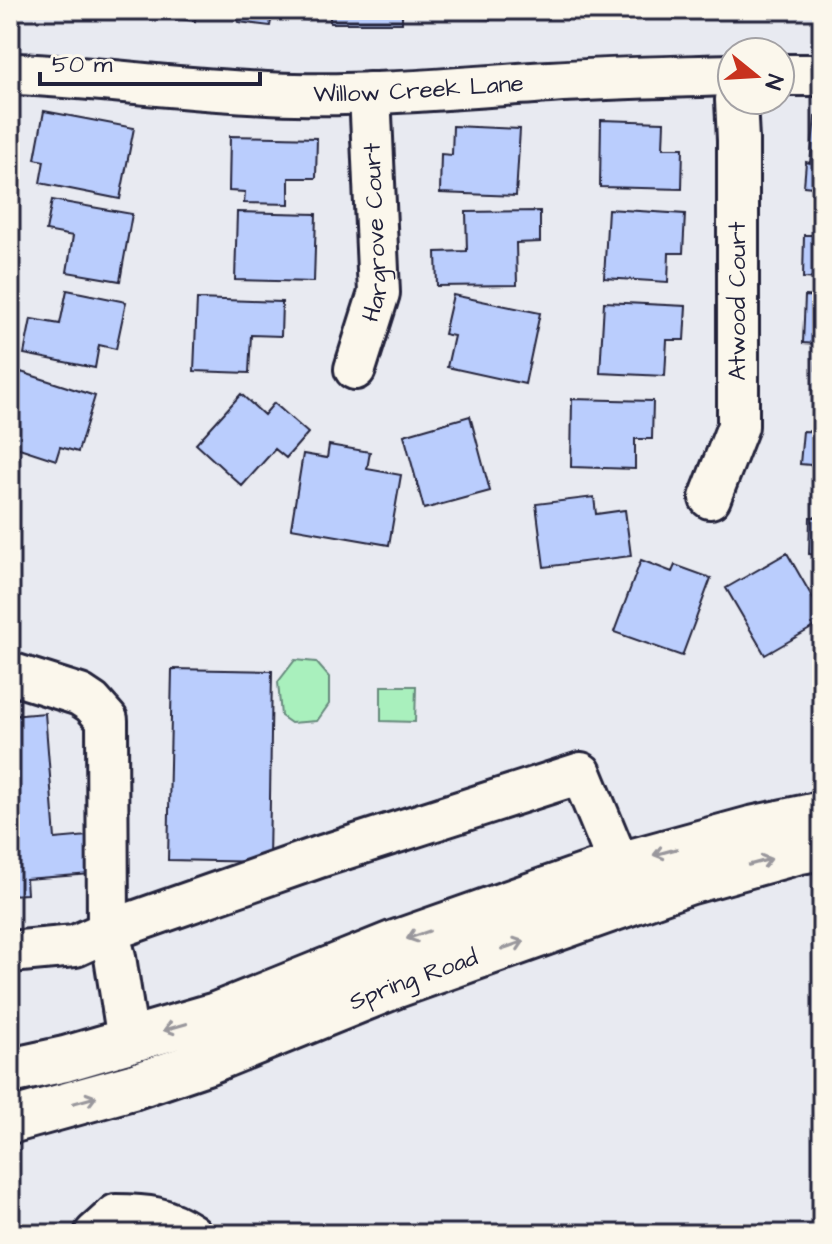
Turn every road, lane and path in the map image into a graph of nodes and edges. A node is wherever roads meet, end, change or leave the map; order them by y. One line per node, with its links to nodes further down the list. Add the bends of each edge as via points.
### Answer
1 (796, 75): 2 (street)
2 (822, 75)
3 (716, 76): 5 (street, Willow Creek Lane)
4 (10, 77): 5 (street, Willow Creek Lane, via 83,77 225,91)
5 (370, 93): 7 (street, Hargrove Court, via 379,293)
6 (737, 116): 8 (street, Atwood Court, via 738,426)
7 (355, 369)
8 (710, 498)
9 (10, 673): 13 (street, via 80,695 107,720)
10 (822, 814): 12 (main road, Spring Road, one-way to 12)
11 (822, 847): 17 (main road, Spring Road, one-way to 11, via 206,1062 394,986 688,882)
12 (619, 865): 13 (street, via 581,773); 15 (main road, Spring Road, one-way to 15, via 395,943 216,1015)
13 (108, 931): 14 (street, via 75,946); 15 (street)
14 (10, 952)
15 (128, 1041): 16 (main road, Spring Road)
16 (10, 1071)
17 (10, 1121)
18 (95, 1234): 19 (street, via 116,1215 146,1215)
19 (191, 1234)

